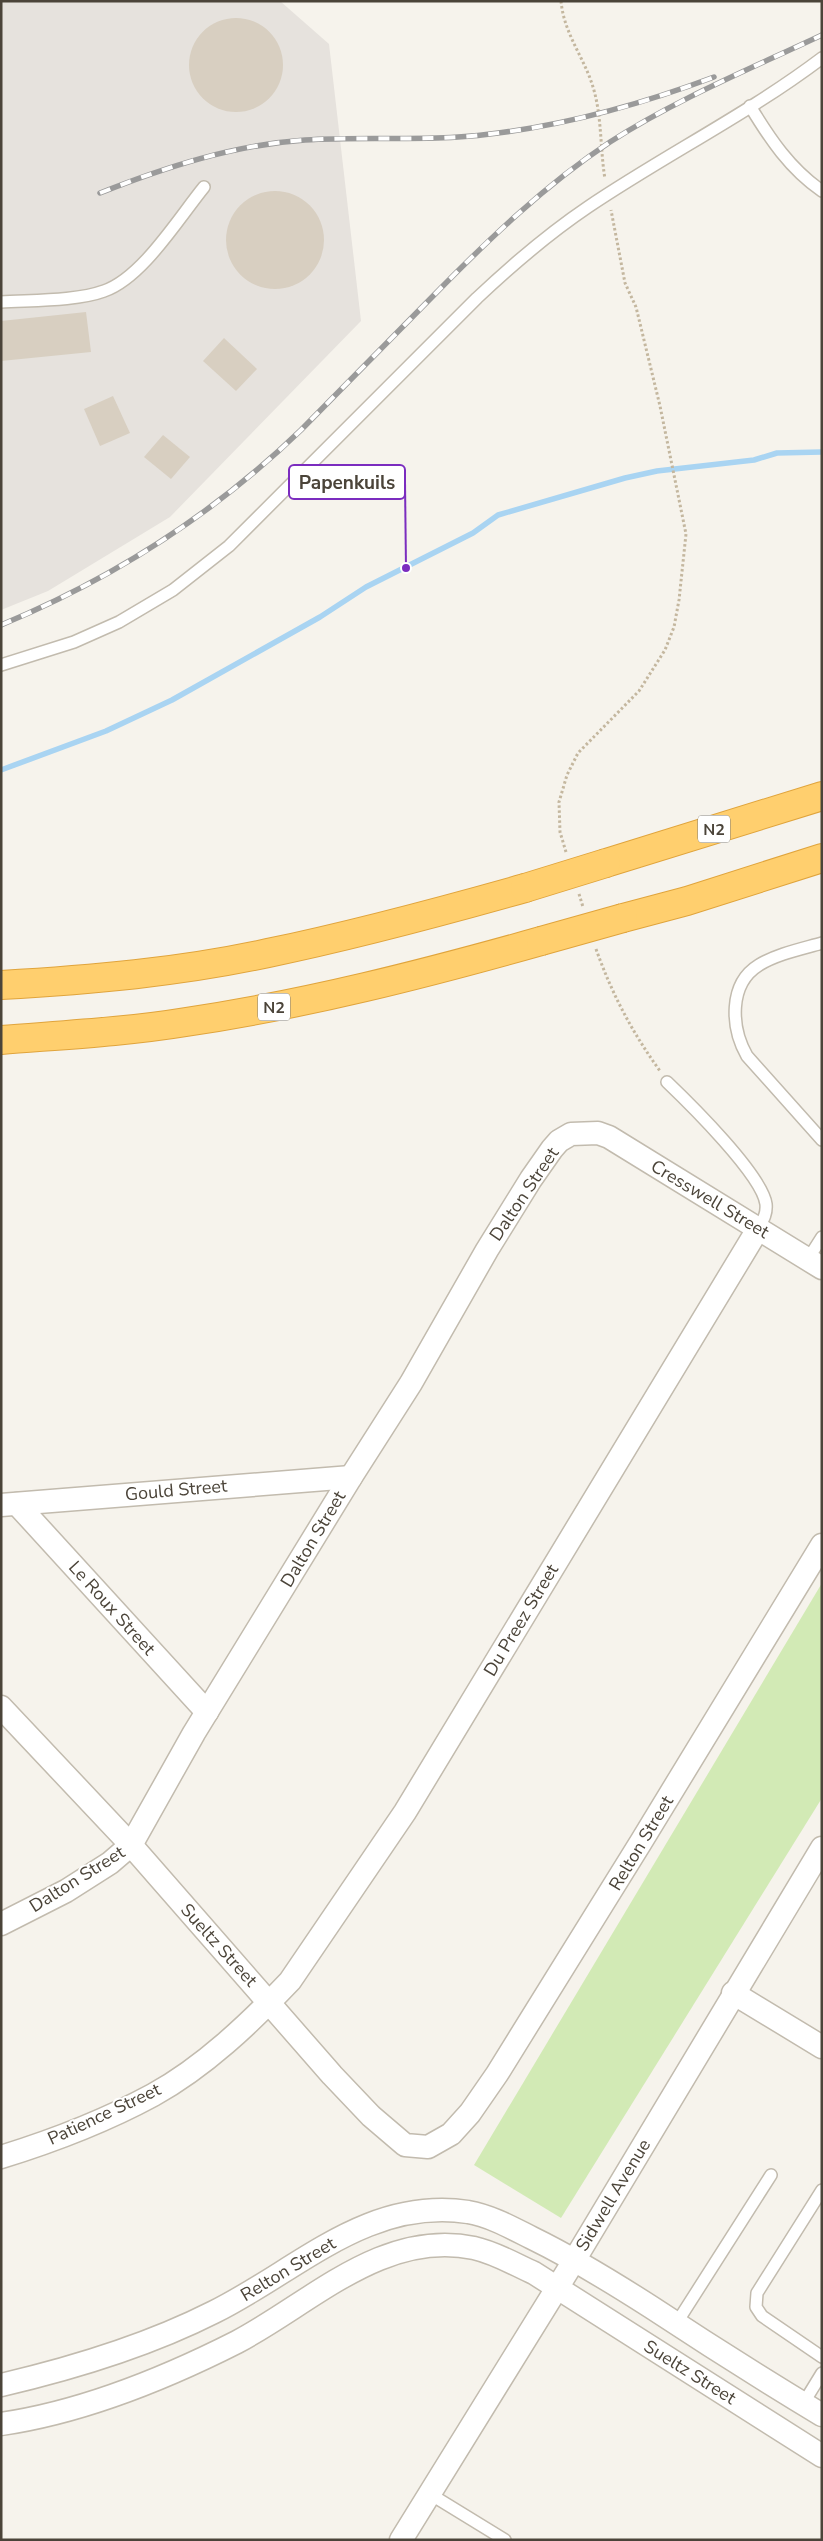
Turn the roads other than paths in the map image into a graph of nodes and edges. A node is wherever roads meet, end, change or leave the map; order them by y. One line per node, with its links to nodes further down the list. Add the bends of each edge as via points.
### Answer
1 (822, 58): 2 (lane)
2 (750, 106): 4 (lane, via 785,158); 6 (lane, via 588,207 514,264 229,546 173,590 119,622 74,642)
3 (204, 187): 5 (lane, via 128,280 104,292)
4 (822, 191)
5 (1, 302)
6 (1, 665)
7 (822, 775): 10 (highway)
8 (822, 796): 10 (highway, N2)
9 (822, 858): 12 (highway, N2)
10 (613, 861): 14 (highway, N2, bridge, via 408,921 267,954 131,974)
11 (822, 864): 12 (highway)
12 (688, 901): 15 (highway, N2, bridge, via 412,977 265,1009 126,1030)
13 (822, 943): 18 (lane, via 758,965 742,982 736,1002 735,1024 747,1056)
14 (1, 985)
15 (1, 1040)
16 (667, 1082): 19 (lane, via 752,1175 766,1201 766,1214)
17 (598, 1132): 19 (street, Cresswell Street); 22 (street, Dalton Street, via 571,1134 552,1149 487,1250 411,1383)
18 (822, 1140)
19 (758, 1228): 21 (street, Cresswell Street); 31 (street, Du Preez Street, via 405,1812 308,1958)
20 (822, 1237): 21 (lane)
21 (815, 1263)
22 (350, 1477): 23 (street, Gould Street); 26 (street, Dalton Street)
23 (9, 1505): 26 (street, Le Roux Street)
24 (822, 1545): 33 (street, Relton Street, via 547,1995 486,2090)
25 (1, 1707): 27 (street, Sueltz Street)
26 (207, 1712): 27 (street, Dalton Street)
27 (131, 1846): 29 (street, Dalton Street, via 66,1891); 31 (street, Sueltz Street)
28 (822, 1848): 30 (street, Sidwell Avenue)
29 (1, 1924)
30 (734, 1993): 32 (street); 37 (street, Sidwell Avenue)
31 (270, 2002): 33 (street, Sueltz Street, via 332,2075 392,2136 416,2148 428,2147); 34 (street, Patience Street, via 201,2062 154,2094 63,2135)
32 (822, 2047)
33 (451, 2134)
34 (1, 2157)
35 (771, 2175): 39 (lane)
36 (822, 2190): 40 (lane, via 757,2293 756,2307 762,2316)
37 (575, 2259): 38 (street, Sidwell Avenue); 39 (street, Sueltz Street); 42 (street, Relton Street, via 502,2223 469,2212 394,2215 356,2228 268,2282 179,2328 90,2361)
38 (557, 2288): 44 (street, Relton Street, via 496,2254 473,2248 417,2248 386,2255 356,2269 271,2323 183,2367 73,2408); 45 (street, Sueltz Street); 46 (street, Sidwell Avenue)
39 (676, 2324): 43 (street, Sueltz Street)
40 (822, 2357)
41 (822, 2373): 43 (lane)
42 (1, 2385)
43 (812, 2409)
44 (1, 2424)
45 (822, 2456)
46 (430, 2494): 47 (street, Sidwell Avenue); 48 (lane)
47 (401, 2540)
48 (505, 2540)

